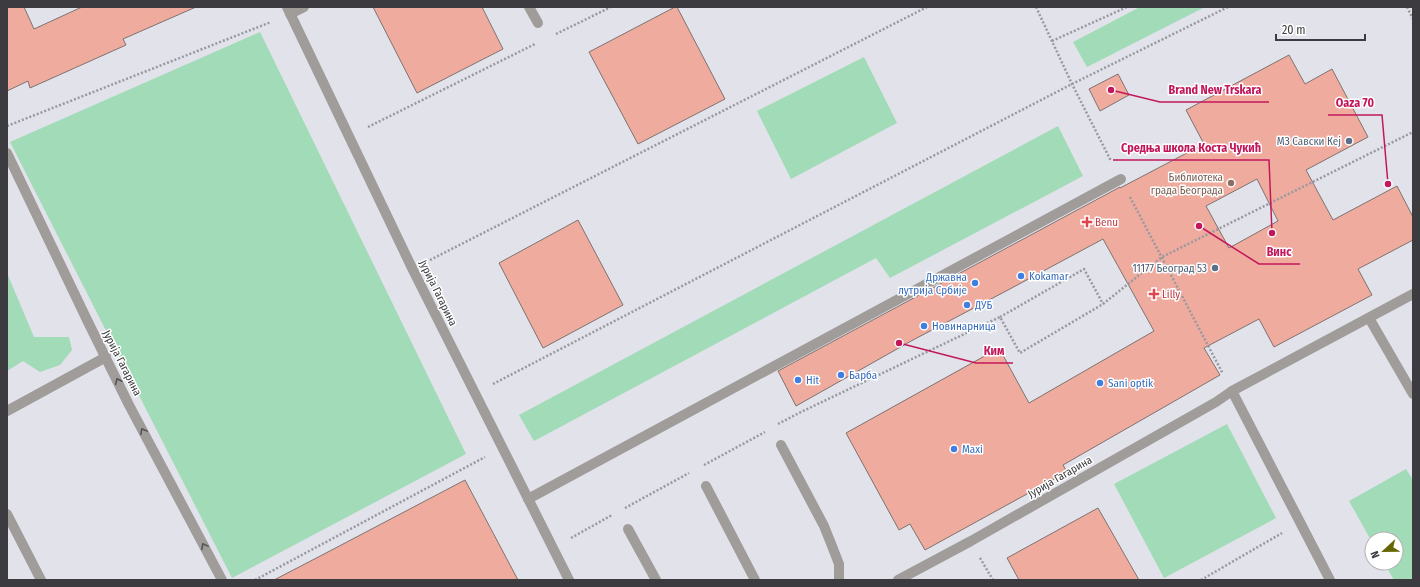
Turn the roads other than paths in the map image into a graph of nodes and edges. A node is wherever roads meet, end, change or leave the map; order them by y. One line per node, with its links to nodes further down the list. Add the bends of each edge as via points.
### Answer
1 (304, 7): 3 (street)
2 (529, 7): 4 (street)
3 (288, 11): 15 (street, Јурија Гагарина, via 412,268)
4 (538, 23)
5 (7, 153): 9 (street, Јурија Гагарина)
6 (1121, 179): 15 (street)
7 (1413, 294): 8 (street, Јурија Гагарина)
8 (1369, 318): 10 (street, Јурија Гагарина); 11 (street)
9 (106, 357): 12 (street); 19 (street, Јурија Гагарина, one-way to 9)
10 (1232, 391): 24 (street, Јурија Гагарина, via 971,541); 25 (street)
11 (1413, 394)
12 (7, 411)
13 (781, 446): 23 (street, via 824,526 839,564)
14 (706, 486): 22 (street)
15 (528, 499): 20 (street, Јурија Гагарина)
16 (7, 514): 18 (street)
17 (628, 529): 21 (street)
18 (41, 580)
19 (222, 580)
20 (569, 580)
21 (656, 580)
22 (755, 580)
23 (839, 580)
24 (898, 580)
25 (1330, 580)

